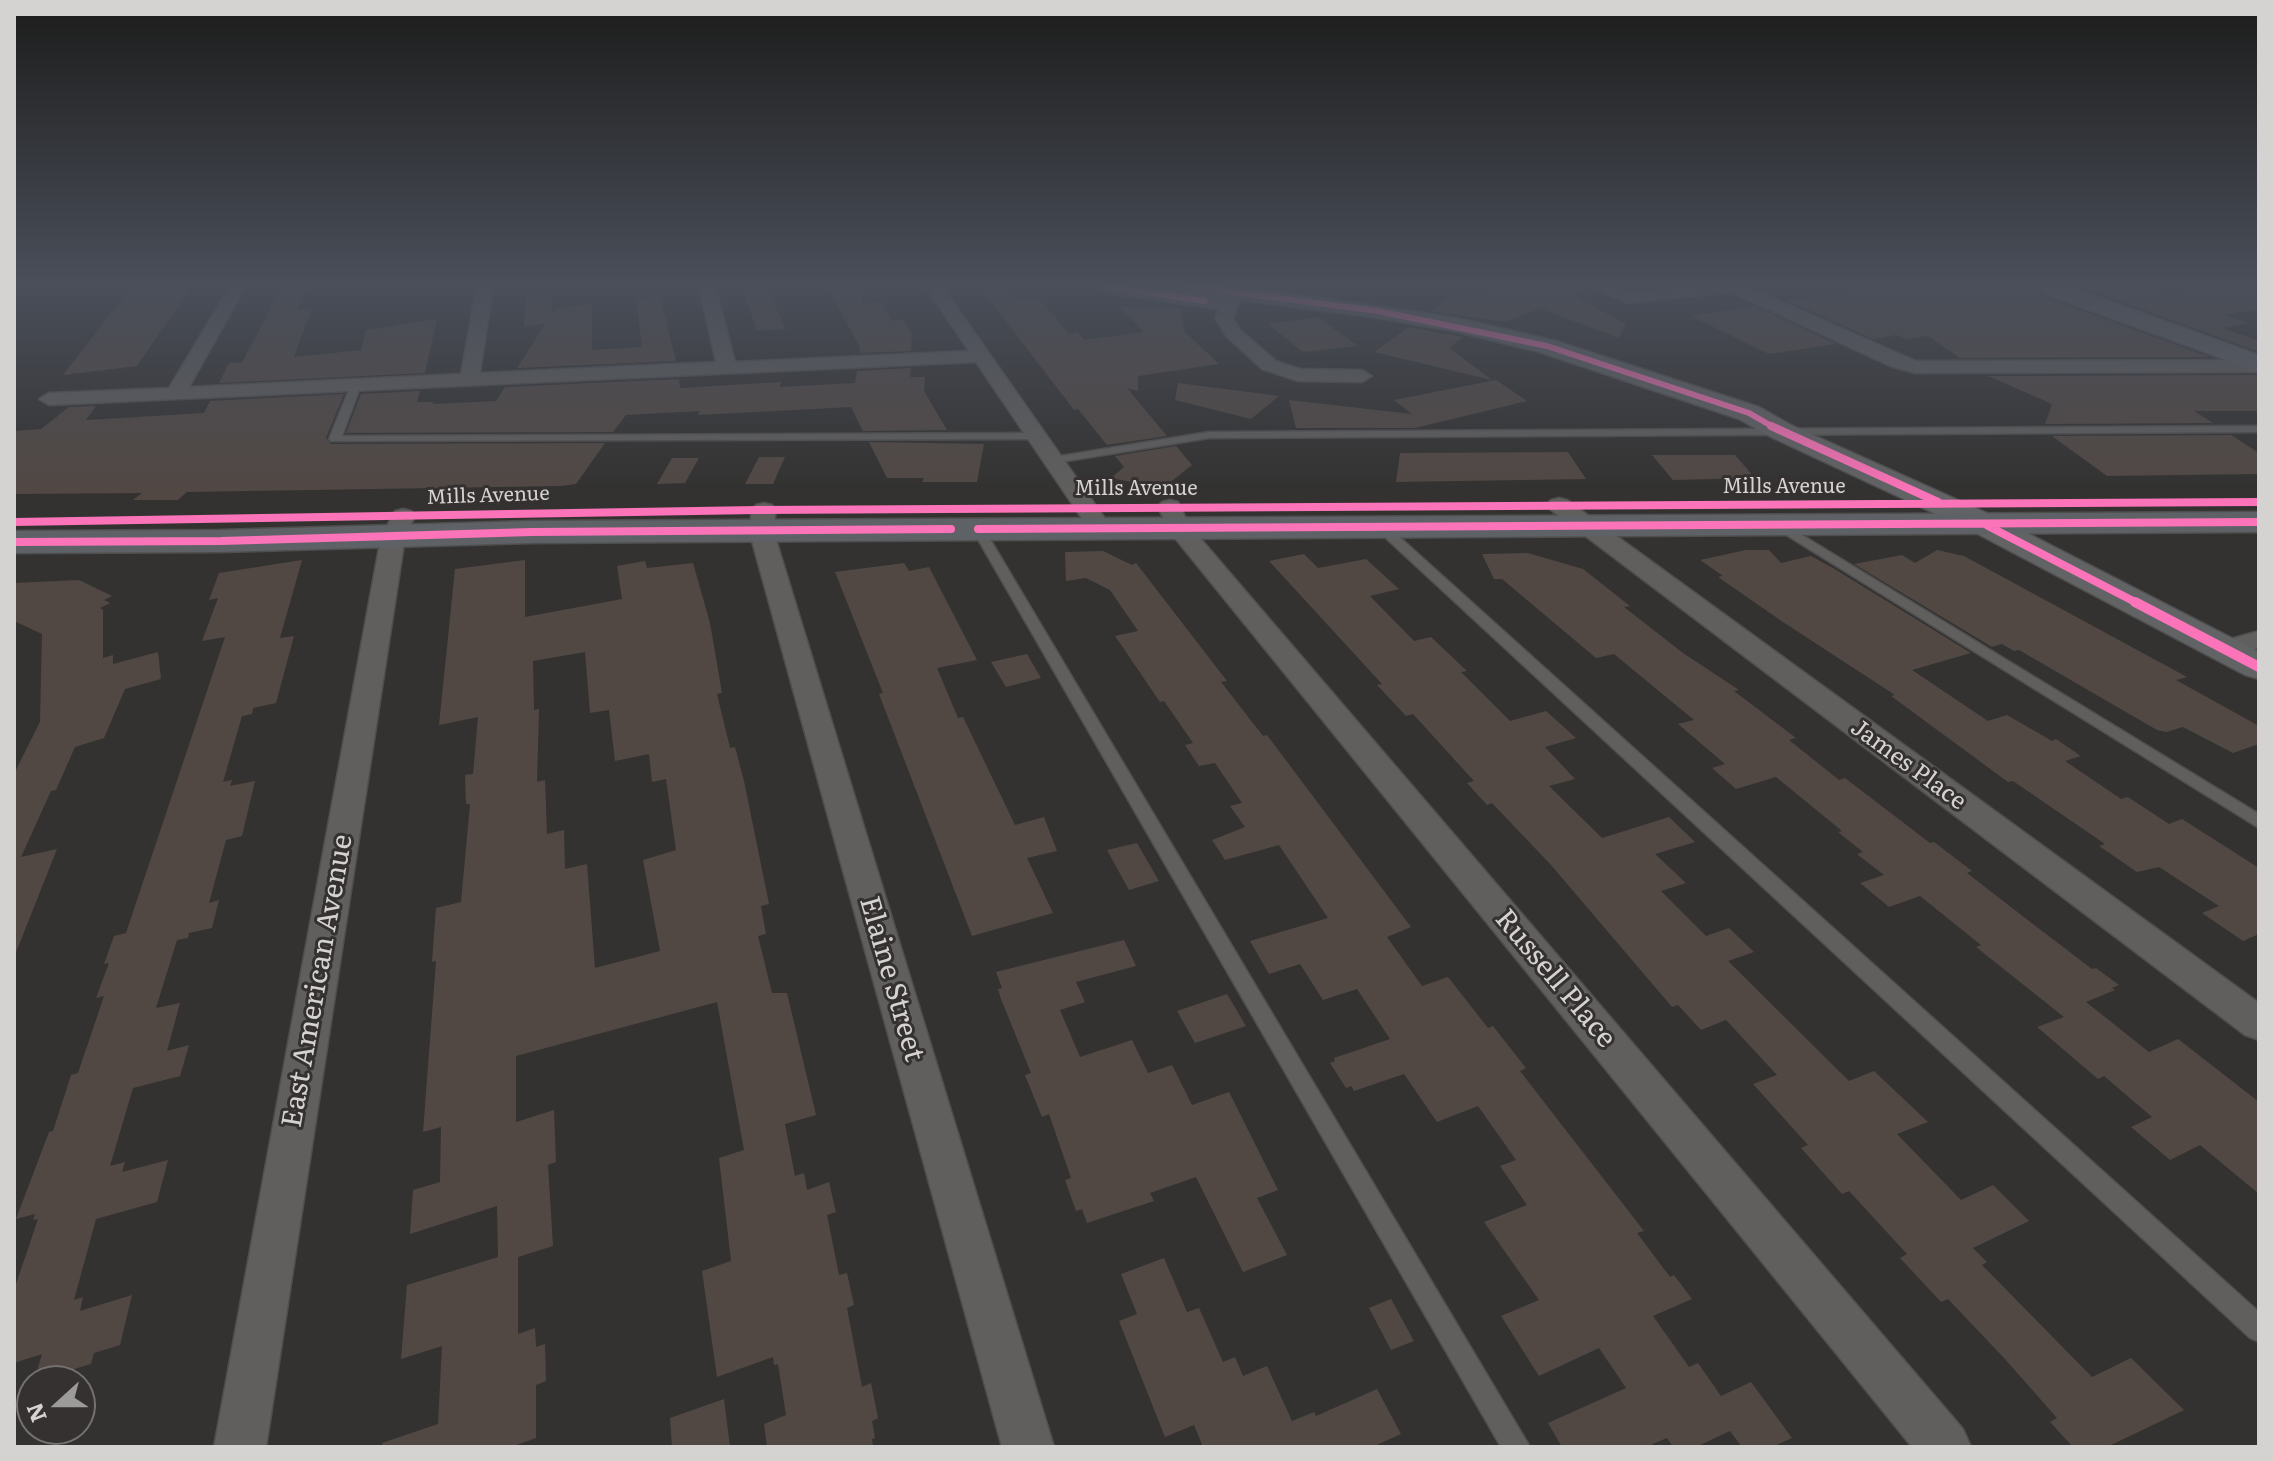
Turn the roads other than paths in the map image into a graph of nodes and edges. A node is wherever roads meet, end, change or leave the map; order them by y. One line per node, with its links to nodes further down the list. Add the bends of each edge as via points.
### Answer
1 (198, 354): 14 (street)
2 (474, 354): 12 (street)
3 (724, 354): 10 (street)
4 (1257, 354): 11 (street, via 1269,365 1298,375)
5 (1572, 354): 17 (main road, via 1749,413)
6 (1880, 354): 9 (street, via 1915,367)
7 (2230, 354): 9 (main road)
8 (980, 356): 10 (street); 18 (street)
9 (2259, 365)
10 (727, 367): 12 (street)
11 (1362, 376)
12 (470, 379): 13 (street)
13 (356, 385): 14 (street); 18 (lane, via 335,439)
14 (176, 393): 15 (street)
15 (49, 399)
16 (2259, 429): 17 (lane)
17 (1781, 431): 19 (lane, via 1209,435); 21 (main road)
18 (1036, 436): 19 (street)
19 (1054, 460): 23 (street)
20 (2259, 502): 21 (main road, Mills Avenue)
21 (1944, 505): 22 (main road, Mills Avenue); 29 (main road)
22 (1570, 515): 24 (main road, Mills Avenue); 28 (main road, Mills Avenue); 31 (main road, Mills Avenue); 36 (street, James Place)
23 (1092, 517): 24 (main road, Mills Avenue); 25 (main road, Mills Avenue); 32 (main road, Mills Avenue)
24 (1174, 517): 31 (main road, Mills Avenue); 41 (street, Russell Place)
25 (762, 520): 30 (main road, Mills Avenue); 32 (main road, Mills Avenue); 39 (street, Elaine Street)
26 (14, 522): 30 (main road, Mills Avenue)
27 (2259, 522): 29 (main road, Mills Avenue)
28 (1779, 525): 29 (main road, Mills Avenue); 35 (lane)
29 (1986, 525): 34 (main road)
30 (398, 526): 33 (main road, Mills Avenue); 38 (street, East American Avenue)
31 (1380, 526): 37 (lane)
32 (978, 529): 40 (lane)
33 (14, 542)
34 (2248, 652)
35 (2259, 822)
36 (2259, 1024)
37 (2259, 1329)
38 (240, 1447)
39 (1028, 1447)
40 (1516, 1447)
41 (1945, 1447)

